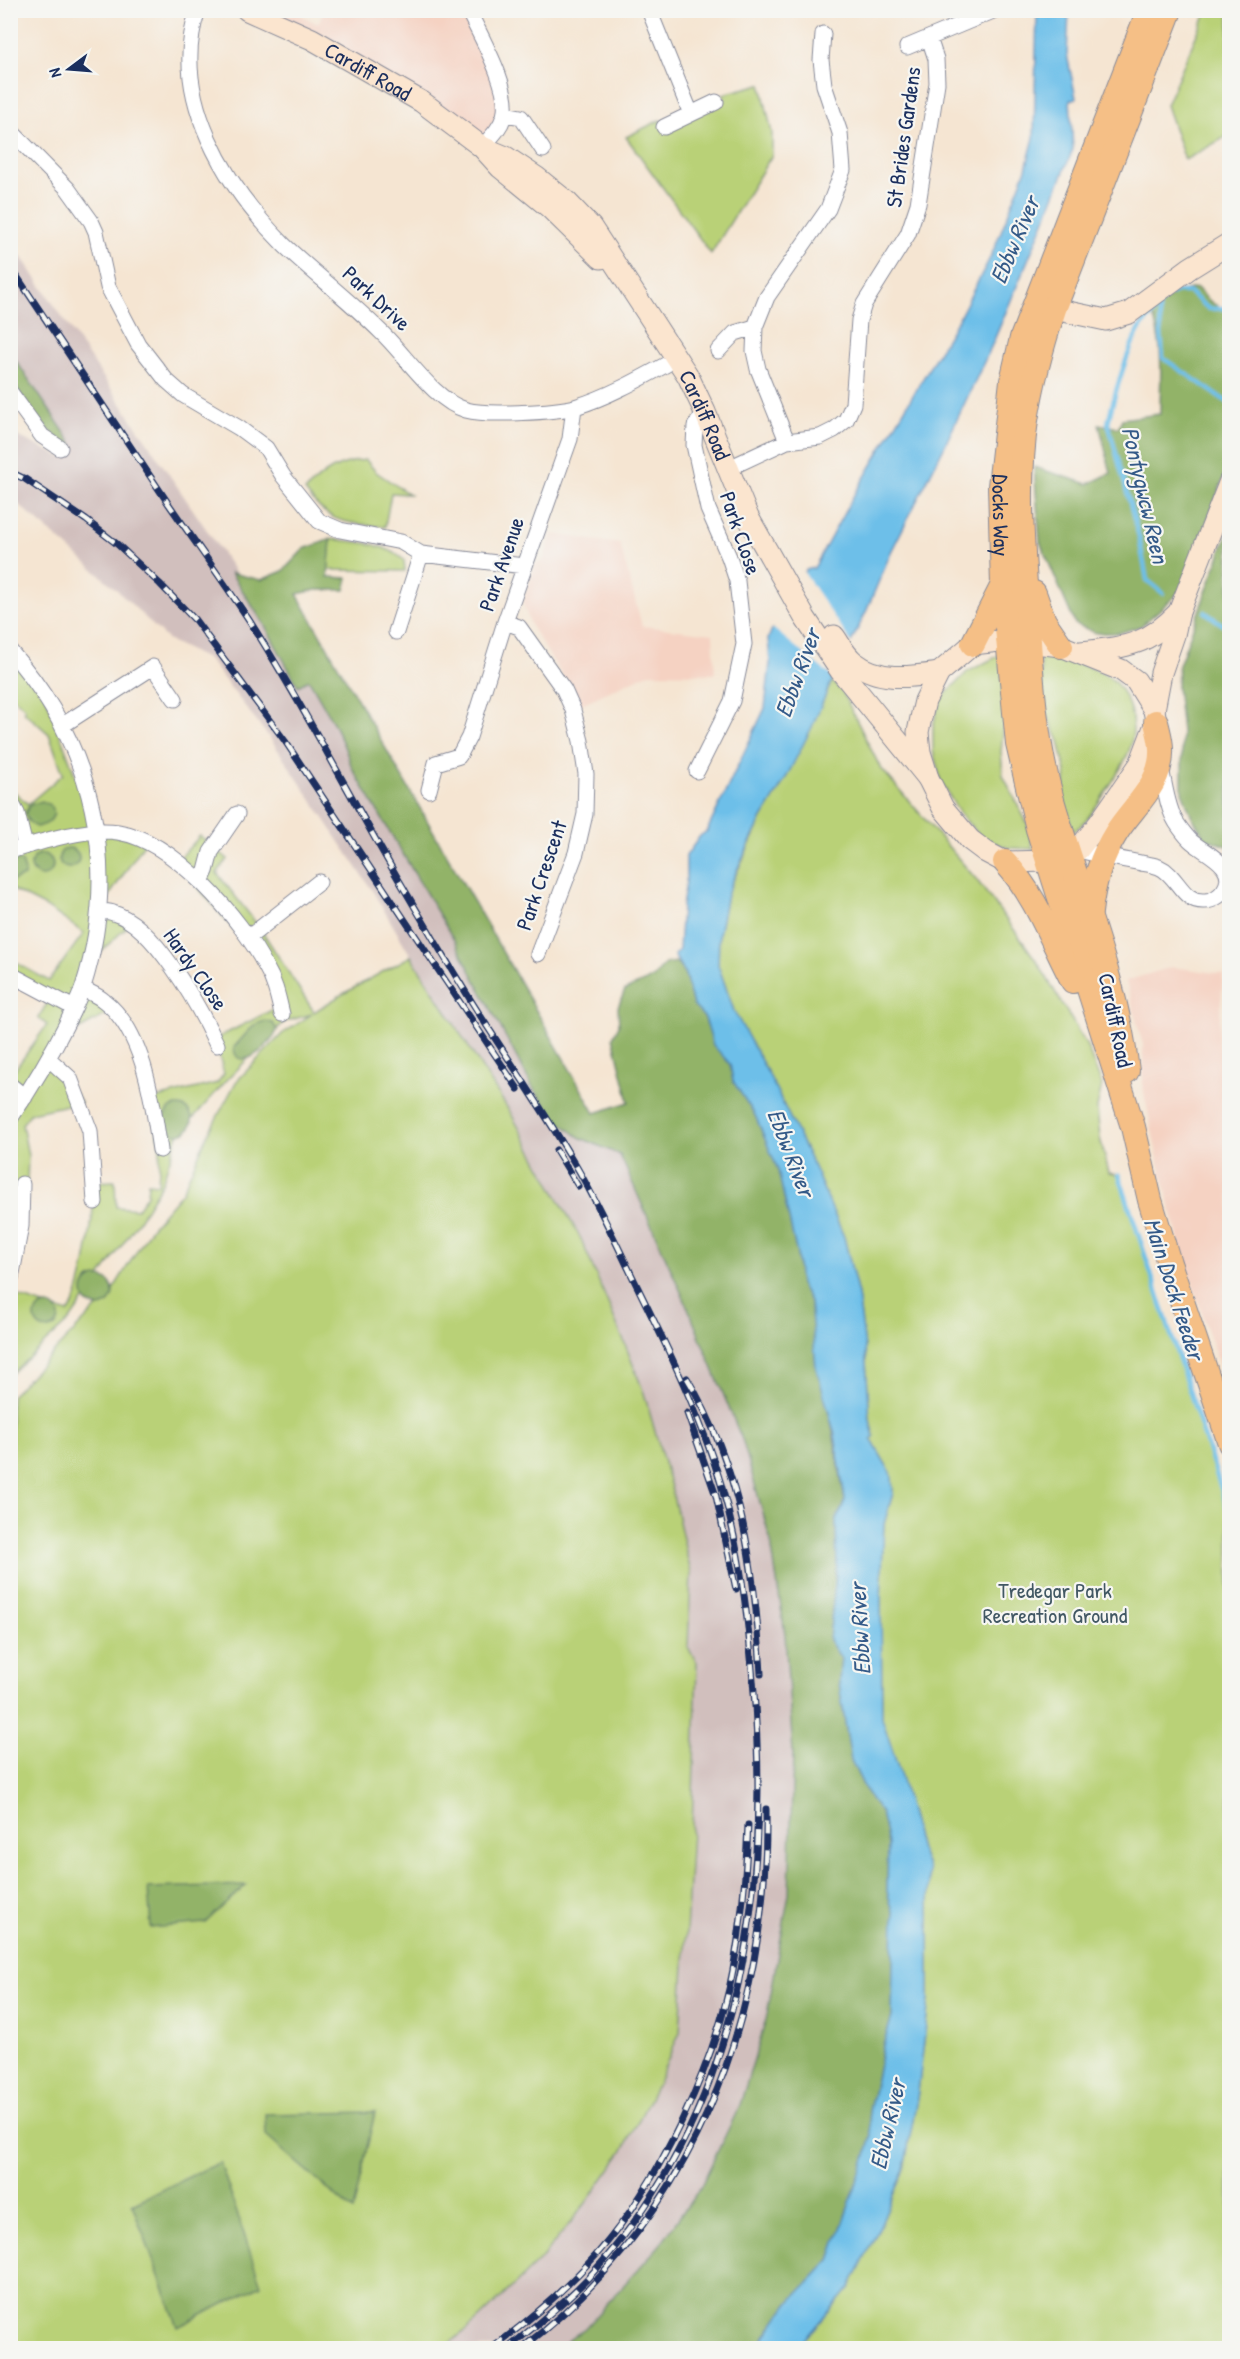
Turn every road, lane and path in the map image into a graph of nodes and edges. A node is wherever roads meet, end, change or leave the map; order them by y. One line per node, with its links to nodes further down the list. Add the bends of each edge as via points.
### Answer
1 (198, 10): 24 (street, Park Drive, via 191,74 194,101 205,132 236,186 285,245 365,316 452,405 487,413)
2 (248, 10): 16 (main road, Cardiff Road, via 312,39 422,102)
3 (468, 10): 12 (street, via 500,81)
4 (649, 10): 13 (street)
5 (993, 10): 9 (street, St Brides Gardens)
6 (1149, 10): 33 (main road, Docks Way, via 1022,338 1012,381 1000,486)
7 (1170, 10): 19 (main road, Docks Way)
8 (822, 34): 20 (street, via 824,85 840,133 843,170 828,209 767,297)
9 (929, 38): 10 (street, St Brides Gardens); 26 (street, St Brides Gardens, via 936,59 937,83 918,204 908,234 864,304 859,320 853,404 846,420 834,430 820,437)
10 (907, 47)
11 (716, 102): 13 (street)
12 (505, 114): 16 (street); 17 (street, via 521,117)
13 (691, 114): 14 (street)
14 (664, 127)
15 (10, 130): 30 (street, via 68,189 91,221 108,286 138,344 166,380 266,448 319,521 340,530 401,542)
16 (483, 147): 22 (main road, Cardiff Road, via 629,286)
17 (543, 150)
18 (1230, 243): 19 (main road, via 1130,313 1106,320)
19 (1054, 309): 31 (main road, Docks Way, via 1026,420)
20 (755, 327): 21 (street, via 735,333); 26 (street, via 758,369)
21 (718, 351)
22 (678, 358): 24 (street, Park Drive); 25 (main road, Cardiff Road)
23 (10, 392): 27 (street, via 42,436)
24 (574, 407): 32 (street, Park Avenue, via 570,439)
25 (705, 412): 28 (main road, Cardiff Road); 47 (street, Park Close, via 695,426 696,455 708,509 737,581 744,644 732,701)
26 (787, 441): 28 (street, St Brides Gardens)
27 (60, 448)
28 (727, 469): 41 (main road, Cardiff Road, via 767,550 819,615)
29 (1230, 481): 34 (main road)
30 (420, 554): 32 (street); 36 (street)
31 (1023, 562): 37 (main road, Docks Way); 39 (main road, via 1044,621)
32 (524, 566): 35 (street, Park Avenue)
33 (1003, 585): 37 (main road, Docks Way); 38 (main road)
34 (1179, 612): 39 (main road, via 1161,631 1145,640 1115,648); 44 (main road, via 1161,674)
35 (505, 622): 49 (street, Park Avenue, via 469,737 459,756 436,763); 62 (street, Park Crescent, via 519,627 564,690 573,710 586,774 585,814 576,853)
36 (396, 632)
37 (1018, 641): 38 (main road); 39 (main road); 54 (main road, Docks Way, via 1018,744 1027,785)
38 (973, 644): 42 (main road)
39 (1071, 649): 44 (main road, via 1121,670 1136,681)
40 (10, 651): 45 (street, via 45,694)
41 (844, 663): 42 (main road, Cardiff Road, via 880,675 906,678); 48 (main road, Cardiff Road)
42 (939, 673): 48 (main road, via 925,701 918,732)
43 (175, 699): 45 (street, via 153,667)
44 (1155, 716): 46 (main road); 54 (main road, via 1140,764 1100,822)
45 (63, 725): 52 (street, via 89,791)
46 (1160, 765): 55 (main road, via 1151,787 1116,833); 55 (street, via 1176,821 1190,840 1221,862 1227,871 1226,888 1213,900 1195,900 1159,867)
47 (697, 771)
48 (928, 778): 56 (main road, via 957,826 986,852)
49 (429, 790)
50 (10, 800): 53 (street, via 17,813)
51 (237, 814): 57 (street, via 211,852)
52 (96, 831): 53 (street); 57 (street, via 115,831 139,838); 59 (street)
53 (18, 849)
54 (1065, 855): 55 (street); 56 (main road); 60 (main road, Docks Way); 67 (main road, Docks Way)
55 (1104, 856): 60 (main road)
56 (1005, 862): 67 (main road, via 1038,908)
57 (201, 882): 61 (street)
58 (319, 882): 61 (street)
59 (99, 911): 64 (street); 68 (street, Hardy Close, via 124,918 156,946 203,1015)
60 (1090, 914): 73 (main road, Cardiff Road, via 1125,1055)
61 (249, 937): 66 (street, via 278,992)
62 (538, 954)
63 (10, 974): 65 (street)
64 (83, 989): 65 (street); 74 (street, via 115,1010 138,1053 152,1090)
65 (74, 1008): 69 (street)
66 (282, 1014)
67 (1102, 1032): 73 (main road, Cardiff Road)
68 (217, 1045)
69 (49, 1059): 71 (street); 76 (street, via 70,1078 81,1102 90,1131)
70 (10, 1085): 71 (street)
71 (25, 1097): 72 (street)
72 (10, 1119)
73 (1134, 1127): 79 (main road, Cardiff Road, via 1169,1263)
74 (160, 1150)
75 (22, 1184): 77 (street)
76 (95, 1202)
77 (16, 1222): 78 (street)
78 (10, 1284)
79 (1230, 1443)

